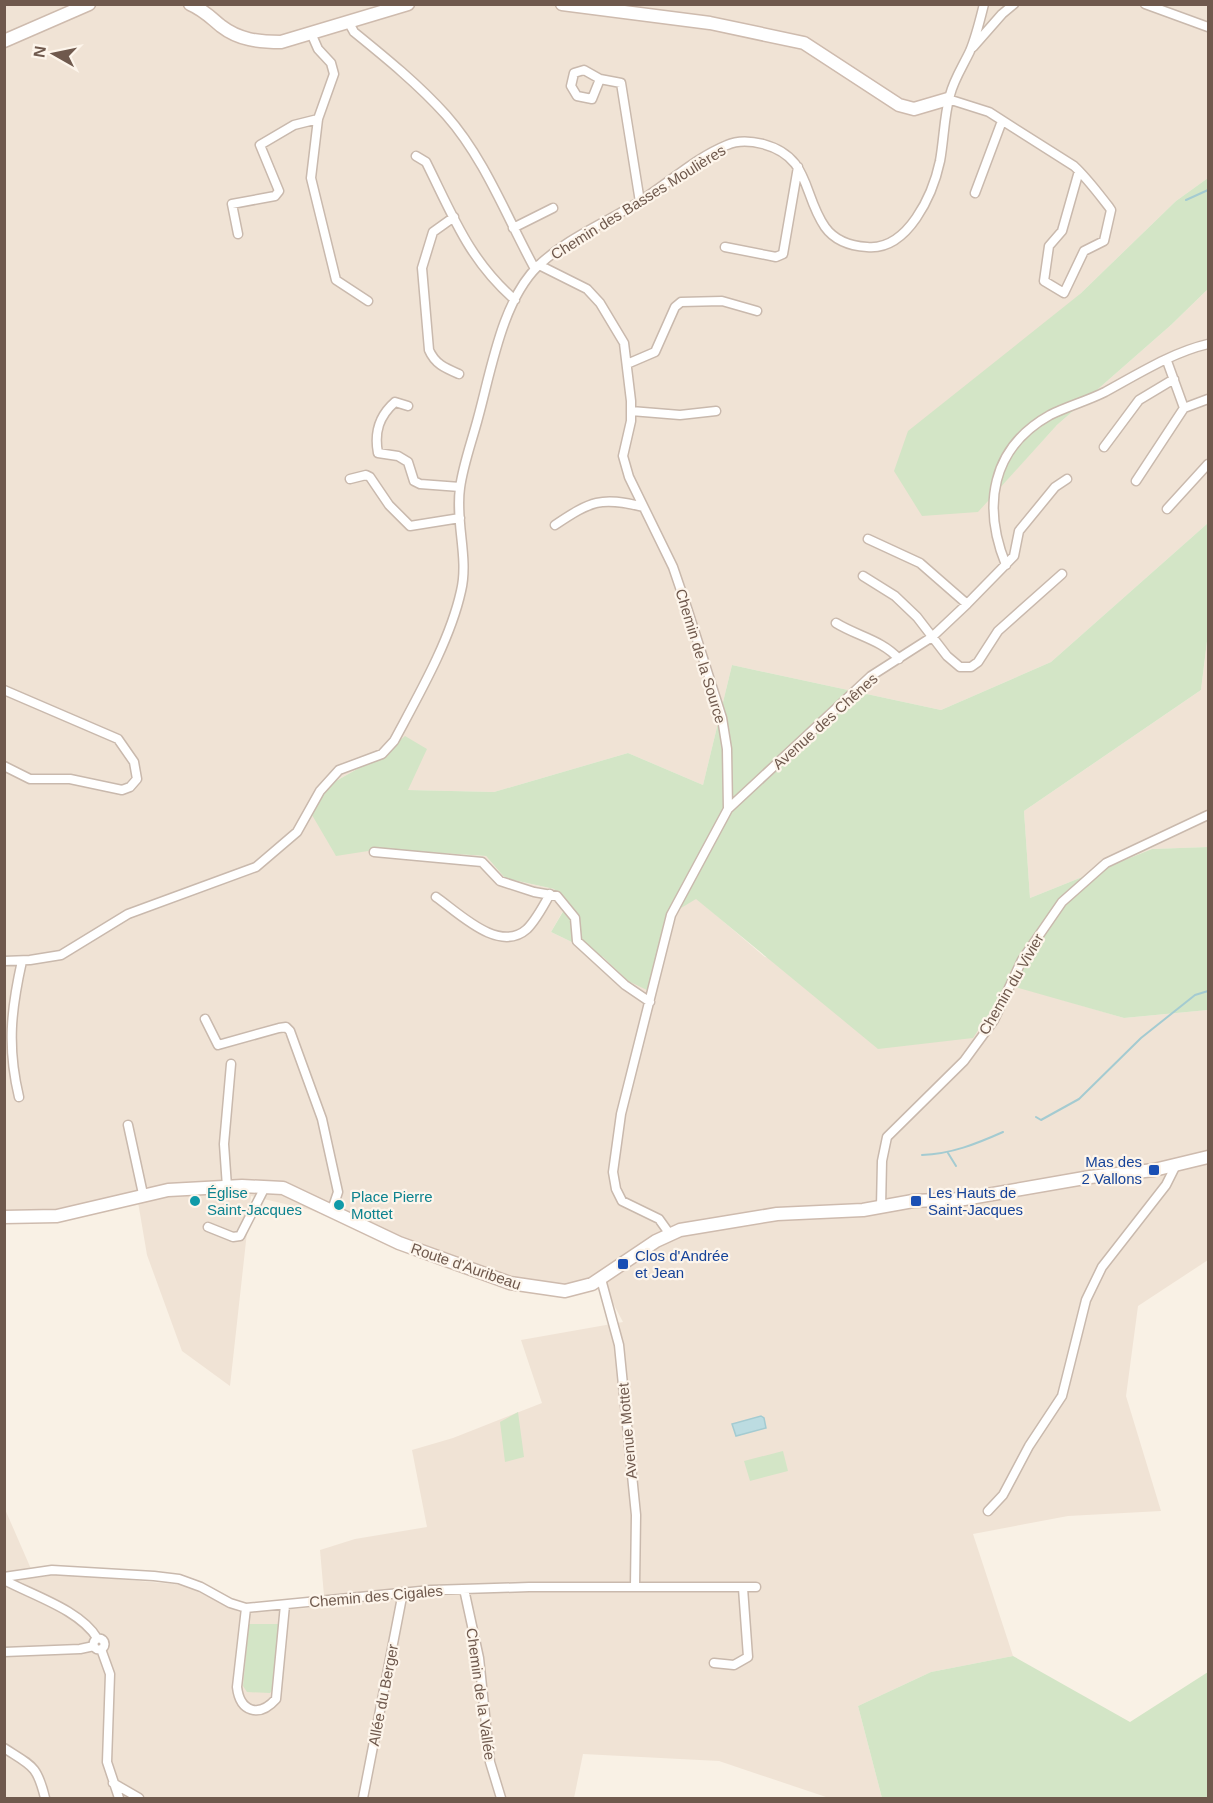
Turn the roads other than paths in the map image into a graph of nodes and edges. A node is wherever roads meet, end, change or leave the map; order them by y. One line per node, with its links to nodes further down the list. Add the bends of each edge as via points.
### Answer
1 (89, 4): 12 (street)
2 (190, 4): 11 (street, via 248,40 281,42)
3 (408, 4): 9 (street)
4 (562, 4): 8 (street)
5 (984, 4): 13 (street, Chemin des Basses Moulières)
6 (1014, 4): 13 (street)
7 (1145, 4): 10 (street)
8 (628, 9): 15 (street, via 804,43 899,105 914,109)
9 (349, 23): 11 (street); 25 (street, via 354,32 404,73 447,116 480,163)
10 (1209, 27)
11 (311, 33): 16 (street, via 334,74)
12 (4, 41)
13 (971, 50): 15 (street, Chemin des Basses Moulières)
14 (600, 79): 22 (street, via 621,83)
15 (948, 99): 17 (street, via 990,112); 19 (street, Chemin des Basses Moulières, via 933,185 915,219 885,246 852,246 835,238 817,212)
16 (318, 119): 26 (street, via 294,125 260,145 279,192 232,204); 30 (street, via 311,178 336,280)
17 (1002, 121): 20 (street); 21 (street)
18 (416, 156): 24 (street, via 426,162)
19 (798, 167): 22 (street, Chemin des Basses Moulières, via 778,149 741,141 710,153); 27 (street, via 783,254 776,257)
20 (1079, 171): 20 (street, via 1111,210 1104,241 1084,251 1064,293 1044,281 1043,276 1049,246 1062,231)
21 (975, 193)
22 (640, 202): 28 (street, Chemin des Basses Moulières, via 563,246)
23 (553, 208): 25 (street)
24 (454, 217): 29 (street, via 474,257); 35 (street, via 434,232 422,268 429,350 433,359)
25 (513, 228): 28 (street)
26 (238, 234)
27 (725, 247)
28 (537, 267): 29 (street, Chemin des Basses Moulières); 34 (street, Chemin de la Source, via 587,290 600,303 624,343)
29 (514, 300): 47 (street, Chemin des Basses Moulières)
30 (368, 301)
31 (757, 311): 34 (street, via 722,301 681,302 655,352)
32 (1209, 344): 33 (street)
33 (1167, 360): 36 (street); 53 (street, via 1048,417 1011,448 996,482 992,520)
34 (627, 364): 40 (street, Chemin de la Source)
35 (459, 374)
36 (1174, 379): 39 (street); 42 (street, via 1139,400)
37 (1209, 399): 39 (street)
38 (408, 405): 47 (street, via 395,402 382,417 375,438 378,453 408,462 414,481 420,484)
39 (1184, 408): 46 (street)
40 (631, 411): 41 (street, via 680,415); 48 (street, Chemin de la Source, via 623,456)
41 (716, 411)
42 (1104, 447)
43 (1209, 464): 49 (street)
44 (350, 479): 50 (street, via 370,477 410,526)
45 (1067, 479): 53 (street, via 1055,487 1019,531 1014,556)
46 (1136, 481)
47 (460, 487): 50 (street, Chemin des Basses Moulières)
48 (643, 507): 51 (street, via 602,501); 62 (street, Chemin de la Source, via 673,567 722,718)
49 (1167, 509)
50 (460, 518): 68 (street, Chemin des Basses Moulières, via 464,573 453,620 394,741 382,754 339,770 320,791 297,832 256,867 128,914 61,954)
51 (555, 525)
52 (868, 539): 56 (street, via 920,563)
53 (1006, 565): 56 (street, Avenue des Chênes)
54 (1062, 574): 58 (street, via 998,631 971,667 960,667)
55 (863, 576): 58 (street, via 895,596)
56 (967, 604): 58 (street, Avenue des Chênes)
57 (836, 624): 59 (street, via 876,640)
58 (932, 637): 59 (street, Avenue des Chênes)
59 (899, 659): 62 (street, Avenue des Chênes, via 871,676)
60 (4, 690): 61 (street, via 118,740 134,762 137,779 122,790 70,779 30,779)
61 (4, 766)
62 (728, 809): 69 (street, Chemin de la Source, via 671,915)
63 (1209, 815): 79 (street, Chemin du Vivier, via 1106,863 1062,902 1022,960 994,1020 964,1061 887,1137)
64 (374, 852): 65 (street, via 482,862 500,881)
65 (550, 894): 66 (street, via 527,929 504,938 491,934); 69 (street, via 557,896 576,918 577,941)
66 (436, 897)
67 (4, 961): 68 (street, Chemin des Basses Moulières)
68 (22, 961): 72 (street, via 10,1026)
69 (650, 1002): 83 (street, Chemin de la Source, via 621,1114 613,1172 622,1201 659,1219)
70 (205, 1019): 80 (street, via 218,1044 279,1028 290,1031 322,1119 338,1191)
71 (231, 1064): 76 (street, via 224,1144)
72 (19, 1097)
73 (128, 1125): 78 (street)
74 (1209, 1157): 75 (street, Route d'Auribeau)
75 (1176, 1166): 79 (street, Route d'Auribeau, via 964,1199); 85 (street, via 1166,1185 1102,1267 1086,1300 1062,1396 1003,1495)
76 (227, 1187): 77 (street, Route d'Auribeau); 78 (street, Route d'Auribeau)
77 (264, 1187): 80 (street, Route d'Auribeau, via 283,1188); 82 (street, via 240,1236)
78 (143, 1194): 81 (street, Route d'Auribeau, via 57,1216)
79 (881, 1207): 83 (street, Route d'Auribeau, via 777,1214)
80 (332, 1210): 84 (street, Route d'Auribeau, via 399,1243 510,1283 565,1291)
81 (4, 1217)
82 (208, 1227)
83 (669, 1233): 84 (street, Route d'Auribeau)
84 (601, 1279): 87 (street, Avenue Mottet, via 619,1345 636,1515)
85 (988, 1511)
86 (4, 1579): 93 (street, Chemin des Cigales, via 52,1570 162,1577 201,1587); 94 (street, via 72,1612 90,1627)
87 (635, 1586): 89 (street, Chemin des Cigales); 90 (street, Chemin des Cigales)
88 (756, 1587): 89 (street, Chemin des Cigales)
89 (743, 1588): 96 (street, via 748,1657 734,1665)
90 (464, 1589): 91 (street, Chemin des Cigales); 103 (street, Chemin de la Vallée, via 479,1658 490,1762)
91 (403, 1592): 92 (street, Chemin des Cigales); 102 (street, Allée du Berger)
92 (285, 1605): 93 (street, Chemin des Cigales); 93 (street, via 276,1699 268,1708 257,1710 244,1706 238,1699)
93 (246, 1608)
94 (97, 1645): 95 (street); 98 (street, via 110,1674 107,1751)
95 (4, 1652)
96 (714, 1664)
97 (4, 1748): 99 (street, via 34,1767)
98 (113, 1784): 100 (street); 101 (street)
99 (45, 1798)
100 (119, 1798)
101 (139, 1798)
102 (363, 1798)
103 (501, 1798)

